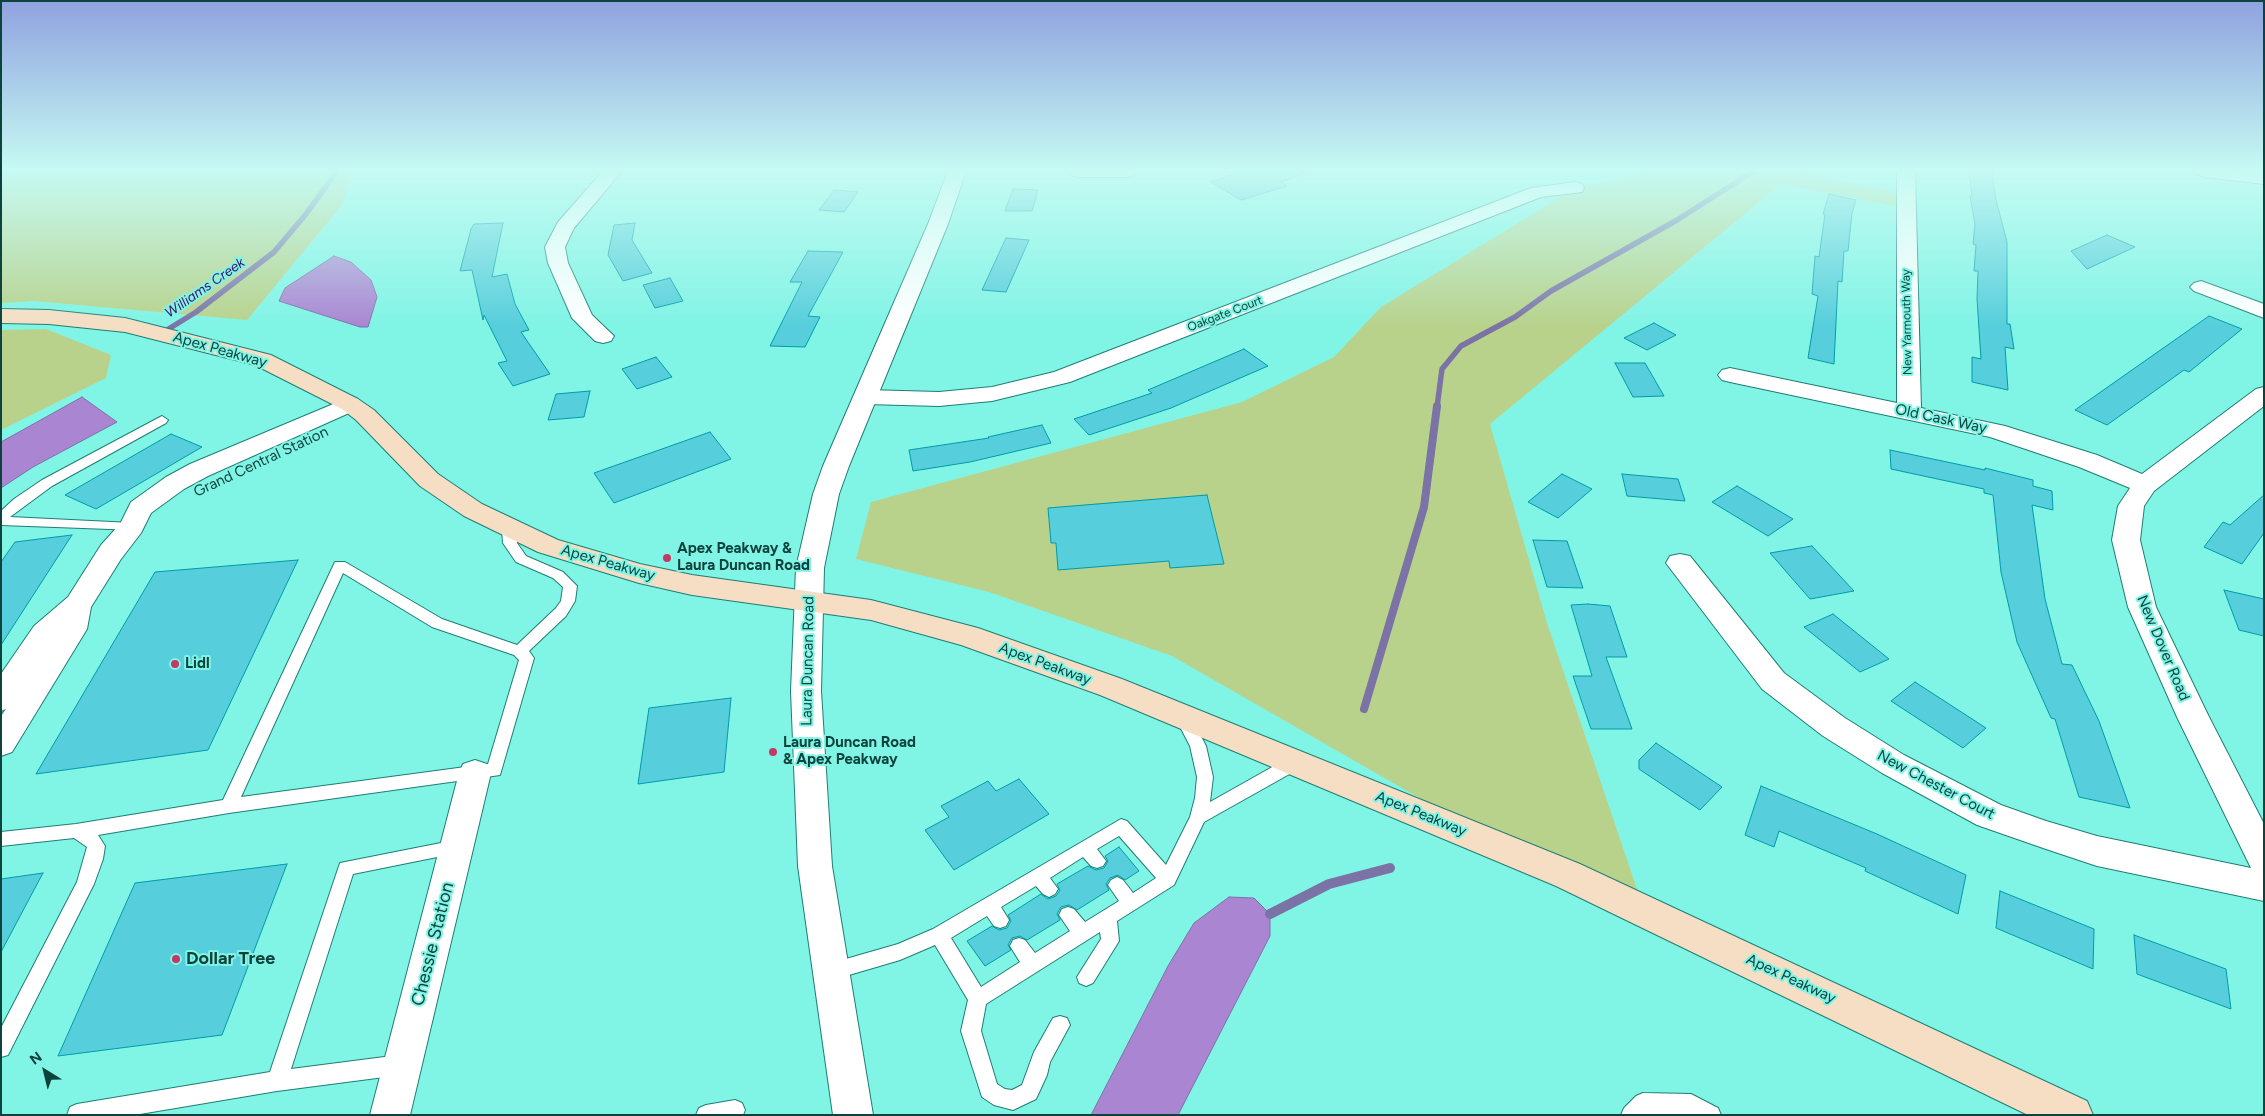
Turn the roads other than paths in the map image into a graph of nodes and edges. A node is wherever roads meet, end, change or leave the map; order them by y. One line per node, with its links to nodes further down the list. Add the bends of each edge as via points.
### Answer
1 (567, 223): 8 (street, via 555,247 558,263 584,318)
2 (938, 223): 11 (street, Laura Duncan Road)
3 (1458, 223): 11 (street, Oakgate Court, via 1062,377 992,394 957,398)
4 (1906, 223): 13 (street, New Yarmouth Way)
5 (2201, 287): 6 (street)
6 (2264, 312)
7 (1, 316): 12 (main road, Apex Peakway, via 89,320 169,335 262,360)
8 (603, 336)
9 (1730, 375): 13 (street, Old Cask Way)
10 (2264, 394): 15 (street, New Dover Road)
11 (866, 397): 20 (street, Laura Duncan Road, via 826,494 810,568)
12 (358, 409): 17 (street, Grand Central Station, via 210,483); 18 (main road, Apex Peakway, via 429,480 473,510)
13 (1909, 413): 15 (street, Old Cask Way, via 2004,433 2088,461)
14 (162, 420): 16 (lane, via 47,483)
15 (2145, 486): 33 (street, New Dover Road, via 2131,506 2126,540 2142,607)
16 (1, 519): 17 (lane)
17 (132, 527): 21 (street, Grand Central Station, via 111,552)
18 (509, 529): 20 (main road, Apex Peakway, via 548,546 639,573 692,585); 22 (lane, via 510,543 521,559 558,575 570,586 568,601 561,612)
19 (1680, 563): 36 (street, New Chester Court, via 1773,681 1834,727 1893,764 1989,815 2046,835 2097,851)
20 (810, 600): 24 (main road, Apex Peakway, via 871,610 968,636); 46 (street, Laura Duncan Road, via 806,691 808,763 815,866)
21 (78, 604): 23 (street, Grand Central Station, via 44,634); 25 (street, Grand Central Station, via 72,629)
22 (518, 651): 27 (lane, via 527,658 494,770); 28 (lane, via 437,623 340,565)
23 (1, 698)
24 (1183, 716): 26 (main road, Apex Peakway); 29 (lane, via 1198,746 1205,777 1204,798)
25 (1, 743)
26 (1296, 762): 29 (lane); 60 (main road, Apex Peakway, via 1568,875)
27 (475, 773): 28 (lane); 32 (street, Chessie Station)
28 (229, 806): 30 (lane)
29 (1198, 817): 34 (lane)
30 (76, 831): 31 (lane); 50 (lane, via 96,846 94,859 85,884)
31 (1, 839)
32 (457, 847): 51 (street, Chessie Station); 52 (lane, via 346,868)
33 (2264, 859)
34 (1168, 880): 37 (lane); 38 (lane, via 1121,826 1091,854 1044,883)
35 (1116, 885): 37 (lane)
36 (2264, 886)
37 (1131, 904): 40 (lane)
38 (990, 905): 41 (lane); 43 (lane)
39 (1068, 915): 42 (lane)
40 (1108, 919): 42 (lane); 47 (lane, via 1110,941)
41 (1000, 920)
42 (1084, 934): 45 (lane)
43 (939, 935): 46 (lane, via 900,952); 48 (lane)
44 (1019, 946): 45 (lane)
45 (1033, 965): 48 (lane)
46 (831, 972): 57 (street, Laura Duncan Road)
47 (1086, 977)
48 (978, 999): 49 (lane, via 971,1031 988,1090 1001,1098 1013,1100 1029,1092 1041,1059)
49 (1060, 1025)
50 (1, 1048)
51 (403, 1065): 52 (lane); 55 (street, Chessie Station)
52 (277, 1081): 54 (lane)
53 (735, 1110): 56 (lane)
54 (77, 1114)
55 (390, 1115)
56 (706, 1115)
57 (853, 1115)
58 (1631, 1115): 59 (lane, via 1643,1103 1692,1104)
59 (1711, 1115)
60 (2073, 1115)

